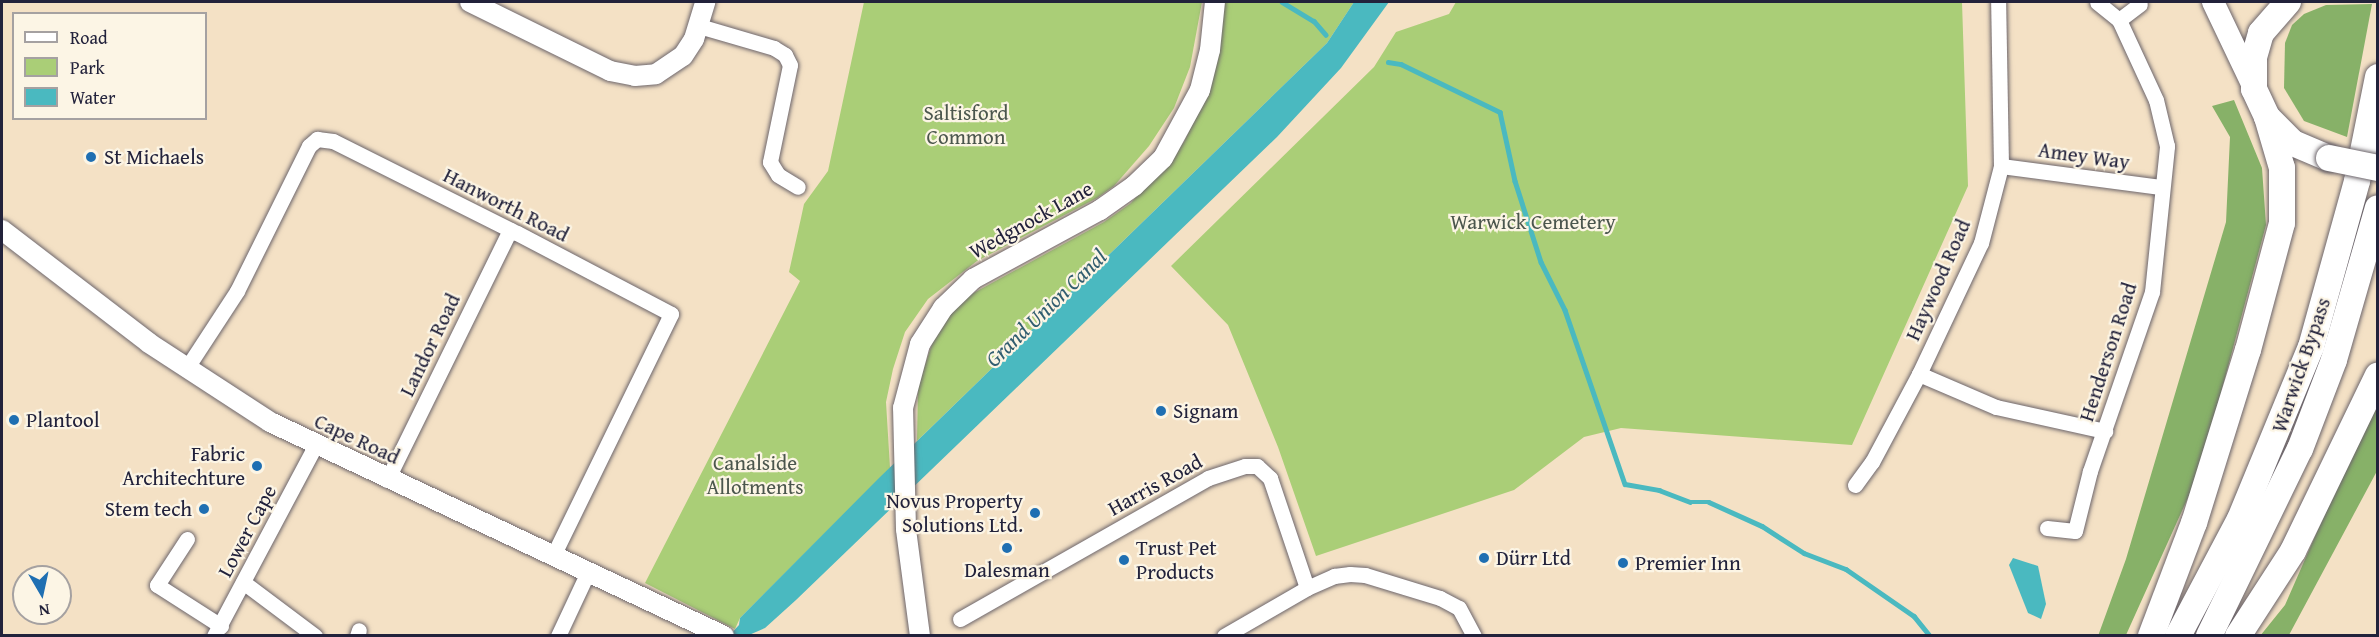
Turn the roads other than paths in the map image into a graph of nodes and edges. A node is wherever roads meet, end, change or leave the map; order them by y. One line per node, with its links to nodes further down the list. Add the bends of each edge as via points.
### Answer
1 (470, 2): 10 (street, via 622,75 646,76 666,69 689,48)
2 (705, 2): 10 (street)
3 (1215, 2): 39 (street, Wedgnock Lane, via 1210,51 1200,90 1164,158 1119,198 1008,258 957,293 920,344 905,392 903,431 906,529)
4 (1998, 2): 14 (street, Haywood Road)
5 (2097, 2): 9 (street, Henderson Road)
6 (2213, 2): 12 (main road)
7 (2288, 2): 12 (highway, via 2272,16 2259,39 2254,58)
8 (2140, 4): 9 (street)
9 (2118, 20): 17 (street, Henderson Road, via 2156,100 2165,132)
10 (699, 26): 16 (street, via 786,55 790,65 770,162 778,175)
11 (2378, 77): 43 (highway, Warwick Bypass, via 2357,181 2311,347 2240,519)
12 (2254, 89): 13 (highway)
13 (2267, 117): 15 (highway, bridge, via 2293,143 2329,159); 42 (highway, via 2282,168 2282,223 2252,339 2194,523)
14 (2001, 166): 17 (street, Amey Way); 22 (street, Haywood Road, via 1981,243)
15 (2378, 168)
16 (798, 187)
17 (2161, 187): 24 (street, Henderson Road, via 2152,292)
18 (2378, 208): 44 (highway, Warwick Bypass, via 2334,360 2300,449)
19 (2, 230): 21 (street, Cape Road)
20 (510, 230): 21 (street, Hanworth Road, via 333,141 317,139 309,146 237,291); 26 (street, Landor Road); 30 (street, Hanworth Road, via 671,314)
21 (186, 369): 25 (street, Cape Road, via 250,411)
22 (1919, 374): 24 (street, via 1996,407); 27 (street, Haywood Road, via 1872,462)
23 (2378, 375): 45 (highway, via 2293,550)
24 (2105, 431): 28 (street, Henderson Road, via 2075,531)
25 (315, 446): 26 (street, Cape Road); 32 (street, Lower Cape)
26 (387, 480): 30 (street, Cape Road)
27 (1855, 485)
28 (2048, 528)
29 (188, 539): 35 (street, via 157,585)
30 (554, 556): 31 (street, Cape Road)
31 (588, 572): 36 (street, Cape Road); 38 (street)
32 (243, 582): 35 (street, Lower Cape); 37 (street)
33 (1307, 588): 34 (street, Harris Road, via 1270,478 1257,466 1245,466 1208,478); 40 (street); 41 (street, via 1334,576 1365,575 1440,598 1459,608)
34 (960, 619)
35 (217, 631)
36 (718, 632)
37 (315, 636)
38 (558, 636)
39 (920, 636)
40 (1224, 636)
41 (1474, 636)
42 (2151, 636)
43 (2178, 636)
44 (2209, 636)
45 (2238, 636)

